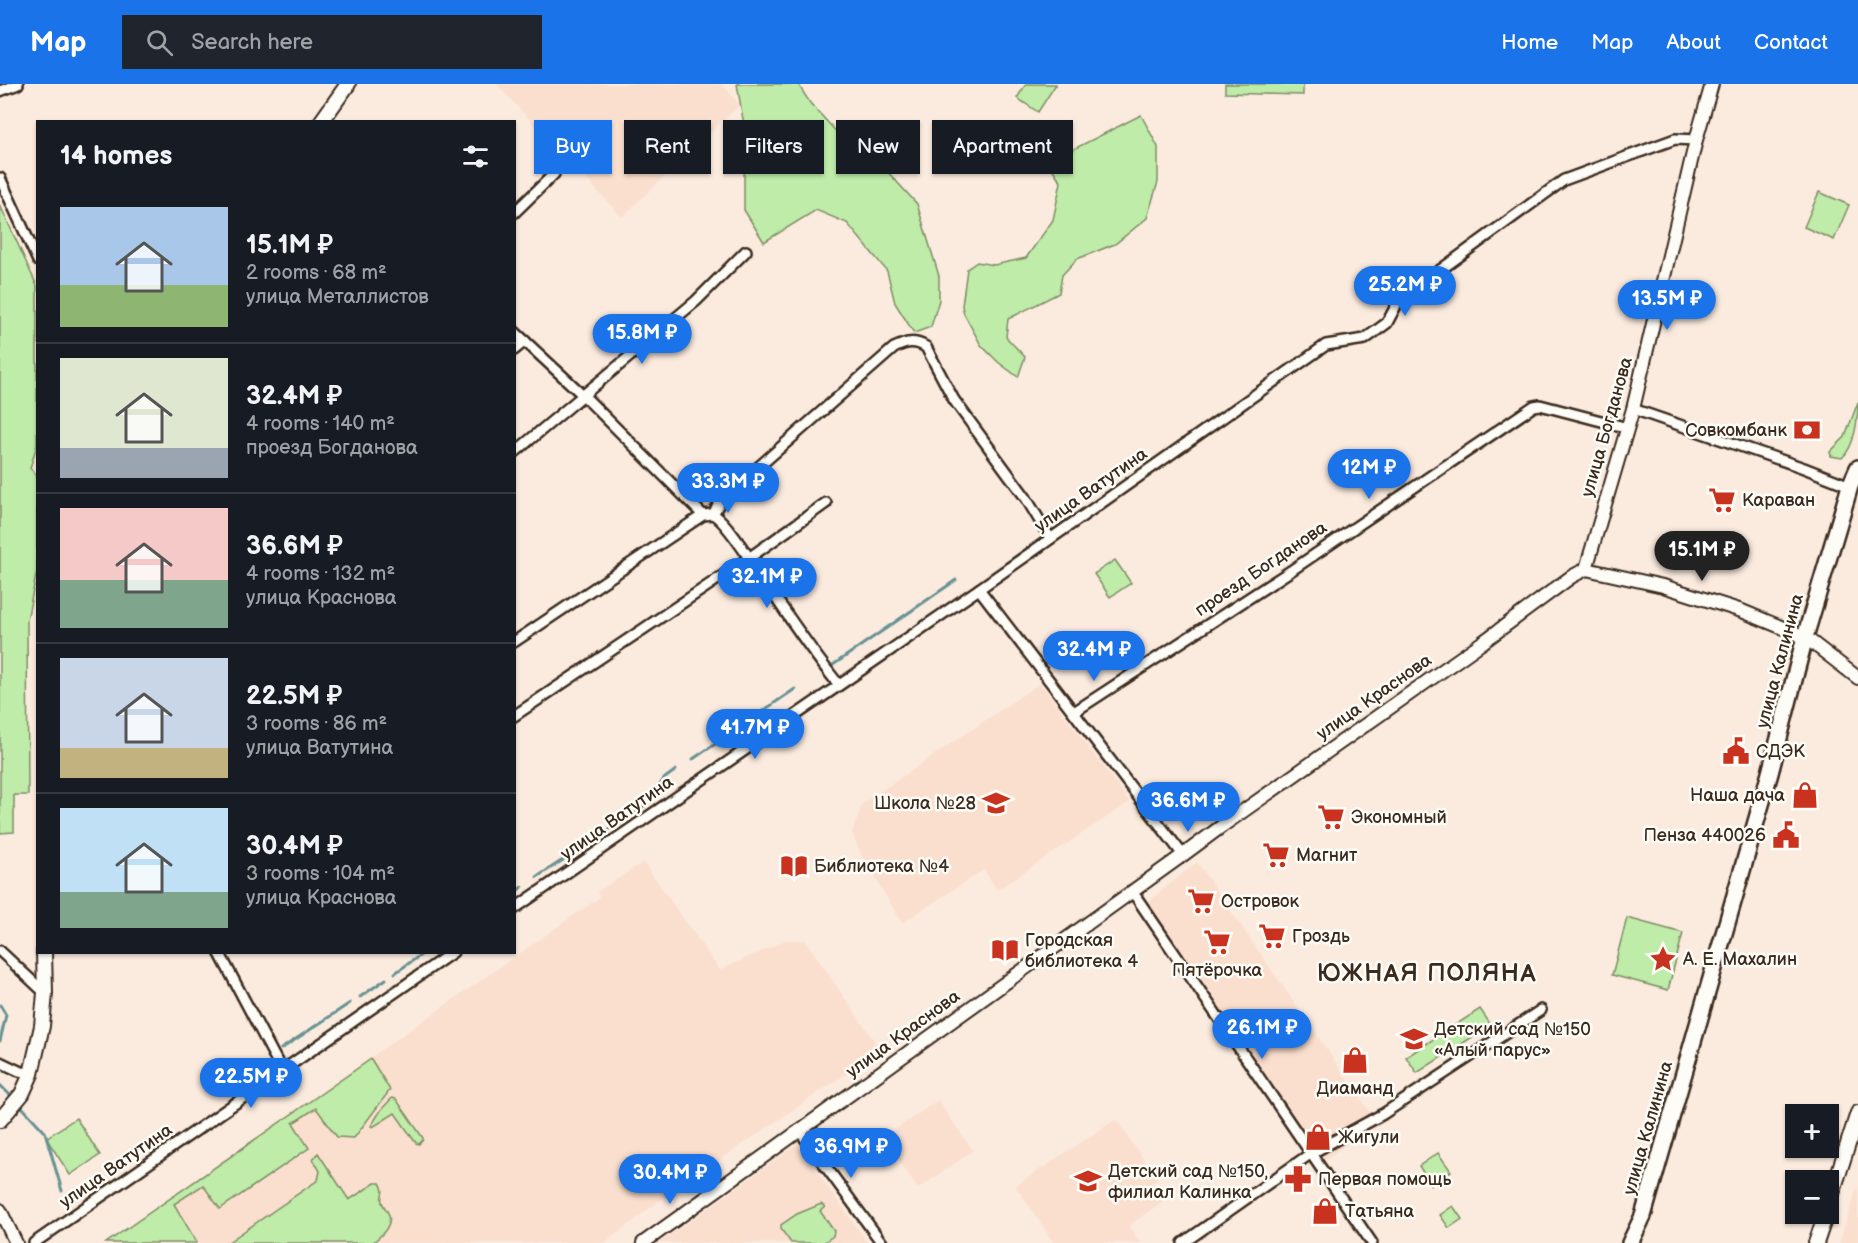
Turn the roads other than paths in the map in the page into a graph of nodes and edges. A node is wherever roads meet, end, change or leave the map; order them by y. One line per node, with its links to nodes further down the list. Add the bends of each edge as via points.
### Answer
1 (18, 84): 4 (street)
2 (348, 84): 5 (main road)
3 (1712, 84): 6 (street, улица Богданова)
4 (0, 91)
5 (322, 120)
6 (1696, 140): 16 (street, улица Богданова); 24 (street, улица Ватутина, via 1675,139 1564,180 1399,300 1387,323 1365,339 1326,345)
7 (554, 174): 9 (street)
8 (0, 178): 11 (street)
9 (516, 211)
10 (746, 251): 15 (street, via 696,301)
11 (36, 257)
12 (516, 333): 13 (street)
13 (525, 341): 14 (street); 15 (street)
14 (516, 348)
15 (584, 396): 18 (street); 23 (street)
16 (1634, 408): 17 (street, улица Богданова); 20 (street)
17 (1628, 428): 26 (street, улица Богданова); 32 (street, проезд Богданова, via 1534,406)
18 (516, 451)
19 (1858, 468): 20 (main road, улица Калинина)
20 (1850, 486): 28 (main road, улица Калинина)
21 (826, 502): 25 (street)
22 (713, 514): 23 (street); 24 (street, via 722,499 894,348 911,341 926,347 954,400 1026,498); 25 (street)
23 (702, 515): 29 (street)
24 (1050, 538): 27 (street, улица Ватутина)
25 (749, 558): 31 (street, via 813,654); 33 (street)
26 (1586, 569): 28 (street, via 1663,586 1742,611); 34 (street, улица Краснова)
27 (980, 589): 31 (street, улица Ватутина); 32 (street)
28 (1805, 637): 30 (street); 59 (main road, улица Калинина, via 1659,1161 1643,1216)
29 (516, 641)
30 (1858, 678)
31 (839, 685): 36 (street, улица Ватутина)
32 (1074, 712): 34 (street)
33 (516, 715)
34 (1183, 855): 35 (street, улица Краснова)
35 (1132, 891): 48 (street, улица Краснова); 49 (street)
36 (516, 908)
37 (0, 951): 41 (street)
38 (44, 954): 41 (main road)
39 (220, 954): 44 (street)
40 (450, 954): 44 (street, улица Ватутина)
41 (45, 993): 45 (main road)
42 (1540, 1010): 49 (street, via 1383,1114)
43 (0, 1062): 45 (street)
44 (282, 1071): 54 (street, улица Ватутина)
45 (31, 1074): 47 (main road, via 22,1094)
46 (1858, 1113): 50 (main road)
47 (0, 1120)
48 (799, 1130): 55 (street, улица Краснова); 56 (street)
49 (1310, 1154): 57 (street); 58 (street)
50 (1839, 1172)
51 (0, 1210): 53 (street)
52 (1823, 1224): 60 (main road)
53 (16, 1243)
54 (34, 1243)
55 (643, 1243)
56 (882, 1243)
57 (1183, 1243)
58 (1372, 1243)
59 (1630, 1243)
60 (1816, 1243)

